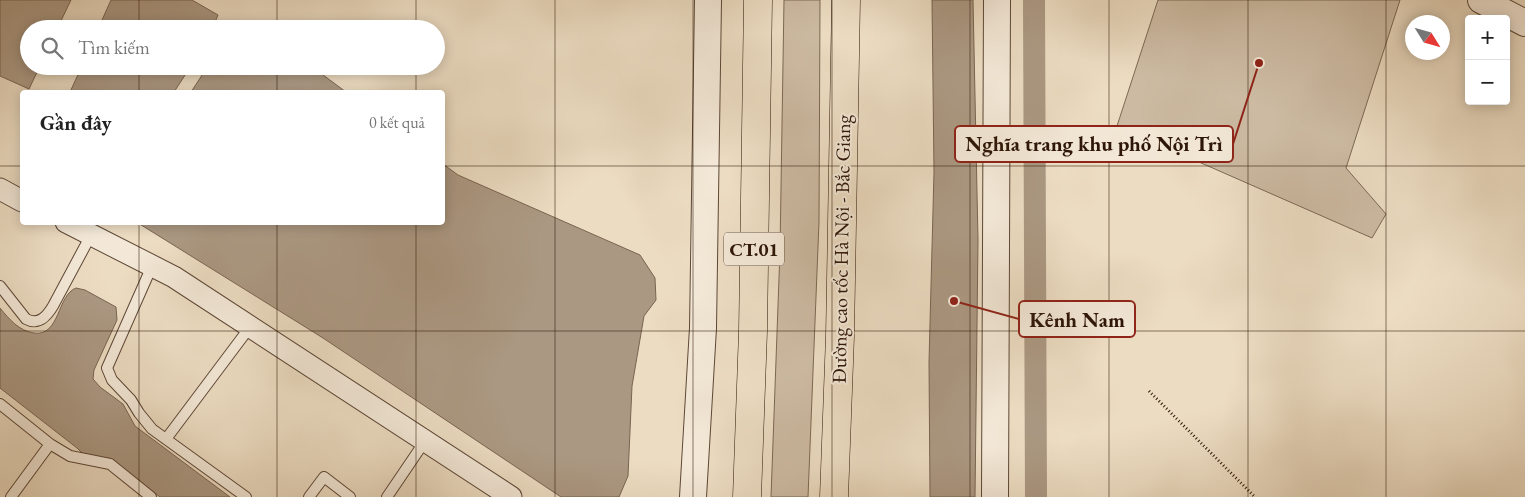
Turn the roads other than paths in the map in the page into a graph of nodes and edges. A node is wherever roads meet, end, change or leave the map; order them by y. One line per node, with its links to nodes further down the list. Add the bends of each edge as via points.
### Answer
1 (708, 0): 25 (street, via 703,328)
2 (758, 0): 26 (highway, CT.01)
3 (846, 0): 27 (highway, Đường cao tốc Hà Nội - Bắc Giang, via 841,326)
4 (997, 0): 28 (street)
5 (1481, 0): 6 (street)
6 (1525, 24)
7 (0, 189): 8 (street)
8 (20, 199)
9 (72, 225): 10 (street)
10 (91, 235): 11 (street); 12 (lane, via 53,306 40,320 31,322 26,319)
11 (152, 266): 13 (street); 15 (lane, via 106,368 152,429)
12 (0, 286)
13 (250, 327): 15 (lane); 16 (street)
14 (0, 404): 17 (lane)
15 (166, 439): 20 (lane)
16 (425, 440): 23 (lane); 24 (street)
17 (50, 444): 18 (lane); 19 (lane, via 70,456 110,464)
18 (11, 497)
19 (150, 497)
20 (246, 497)
21 (309, 497): 22 (lane, via 324,477)
22 (350, 497)
23 (387, 497)
24 (511, 497)
25 (693, 497)
26 (747, 497)
27 (834, 497)
28 (994, 497)

